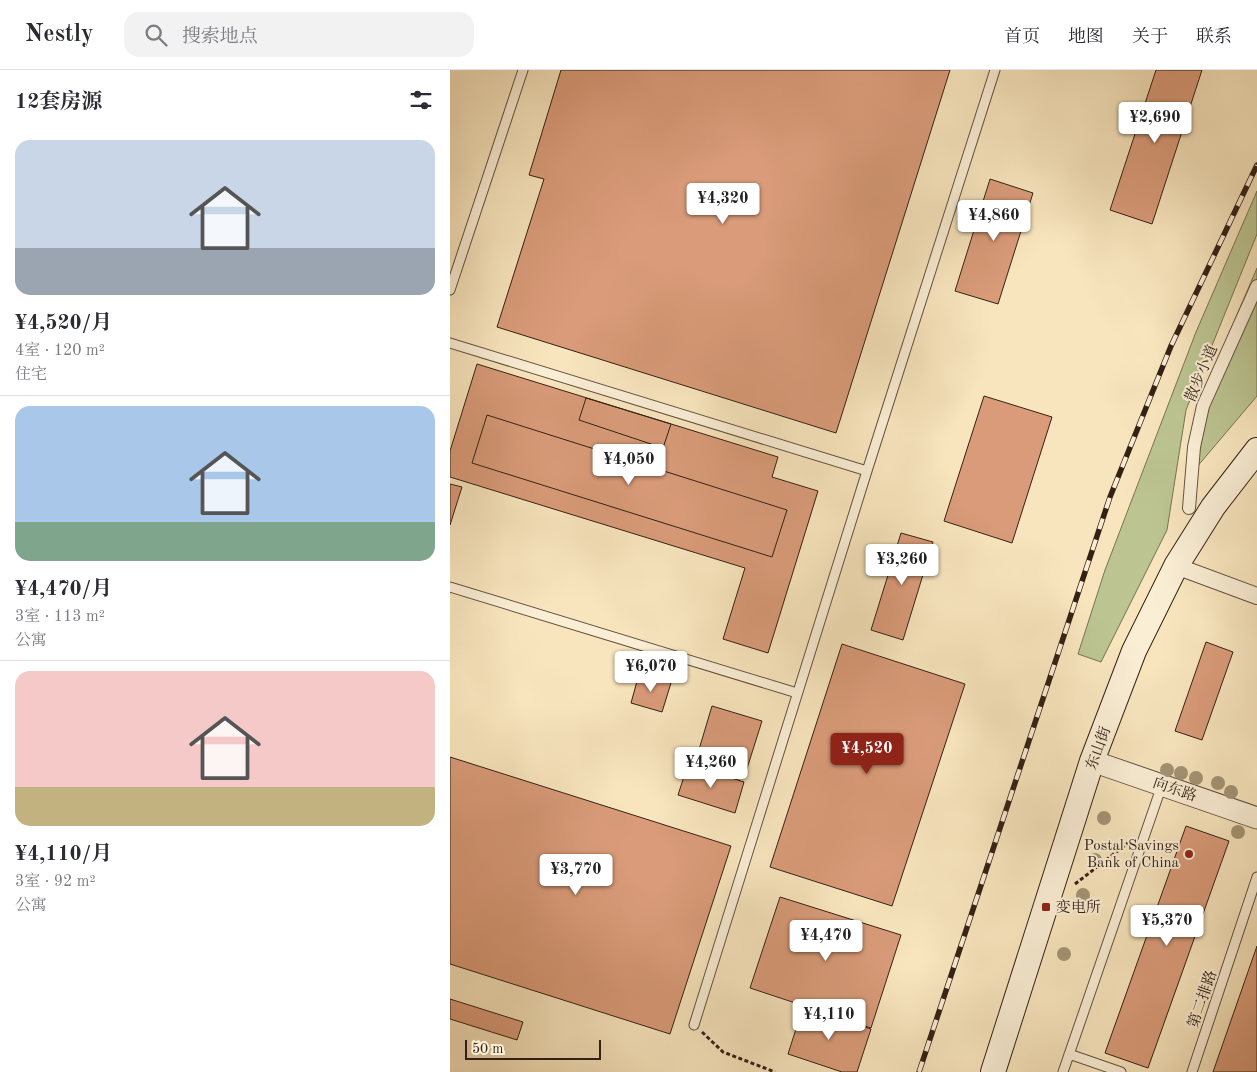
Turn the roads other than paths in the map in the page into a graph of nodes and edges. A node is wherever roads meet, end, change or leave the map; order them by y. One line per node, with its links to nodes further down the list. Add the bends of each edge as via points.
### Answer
1 (523, 70): 4 (lane)
2 (995, 70): 7 (lane)
3 (1257, 286): 8 (street, 散步小道, via 1203,406 1194,447)
4 (450, 290)
5 (450, 343): 7 (lane)
6 (1257, 450): 9 (main road, 东山街, via 1213,507)
7 (866, 471): 12 (lane)
8 (1189, 508)
9 (1176, 566): 11 (street); 13 (main road, 东山街, via 1134,650)
10 (450, 587): 12 (lane)
11 (1257, 596)
12 (797, 693): 17 (lane)
13 (1092, 761): 14 (street, 向东路); 19 (main road, 东山街)
14 (1162, 785): 15 (street, 向东路); 18 (lane)
15 (1257, 818)
16 (1257, 877): 22 (lane, 第二排路)
17 (694, 1025)
18 (1069, 1054): 20 (lane); 21 (lane)
19 (993, 1072)
20 (1063, 1072)
21 (1121, 1072)
22 (1192, 1072)

